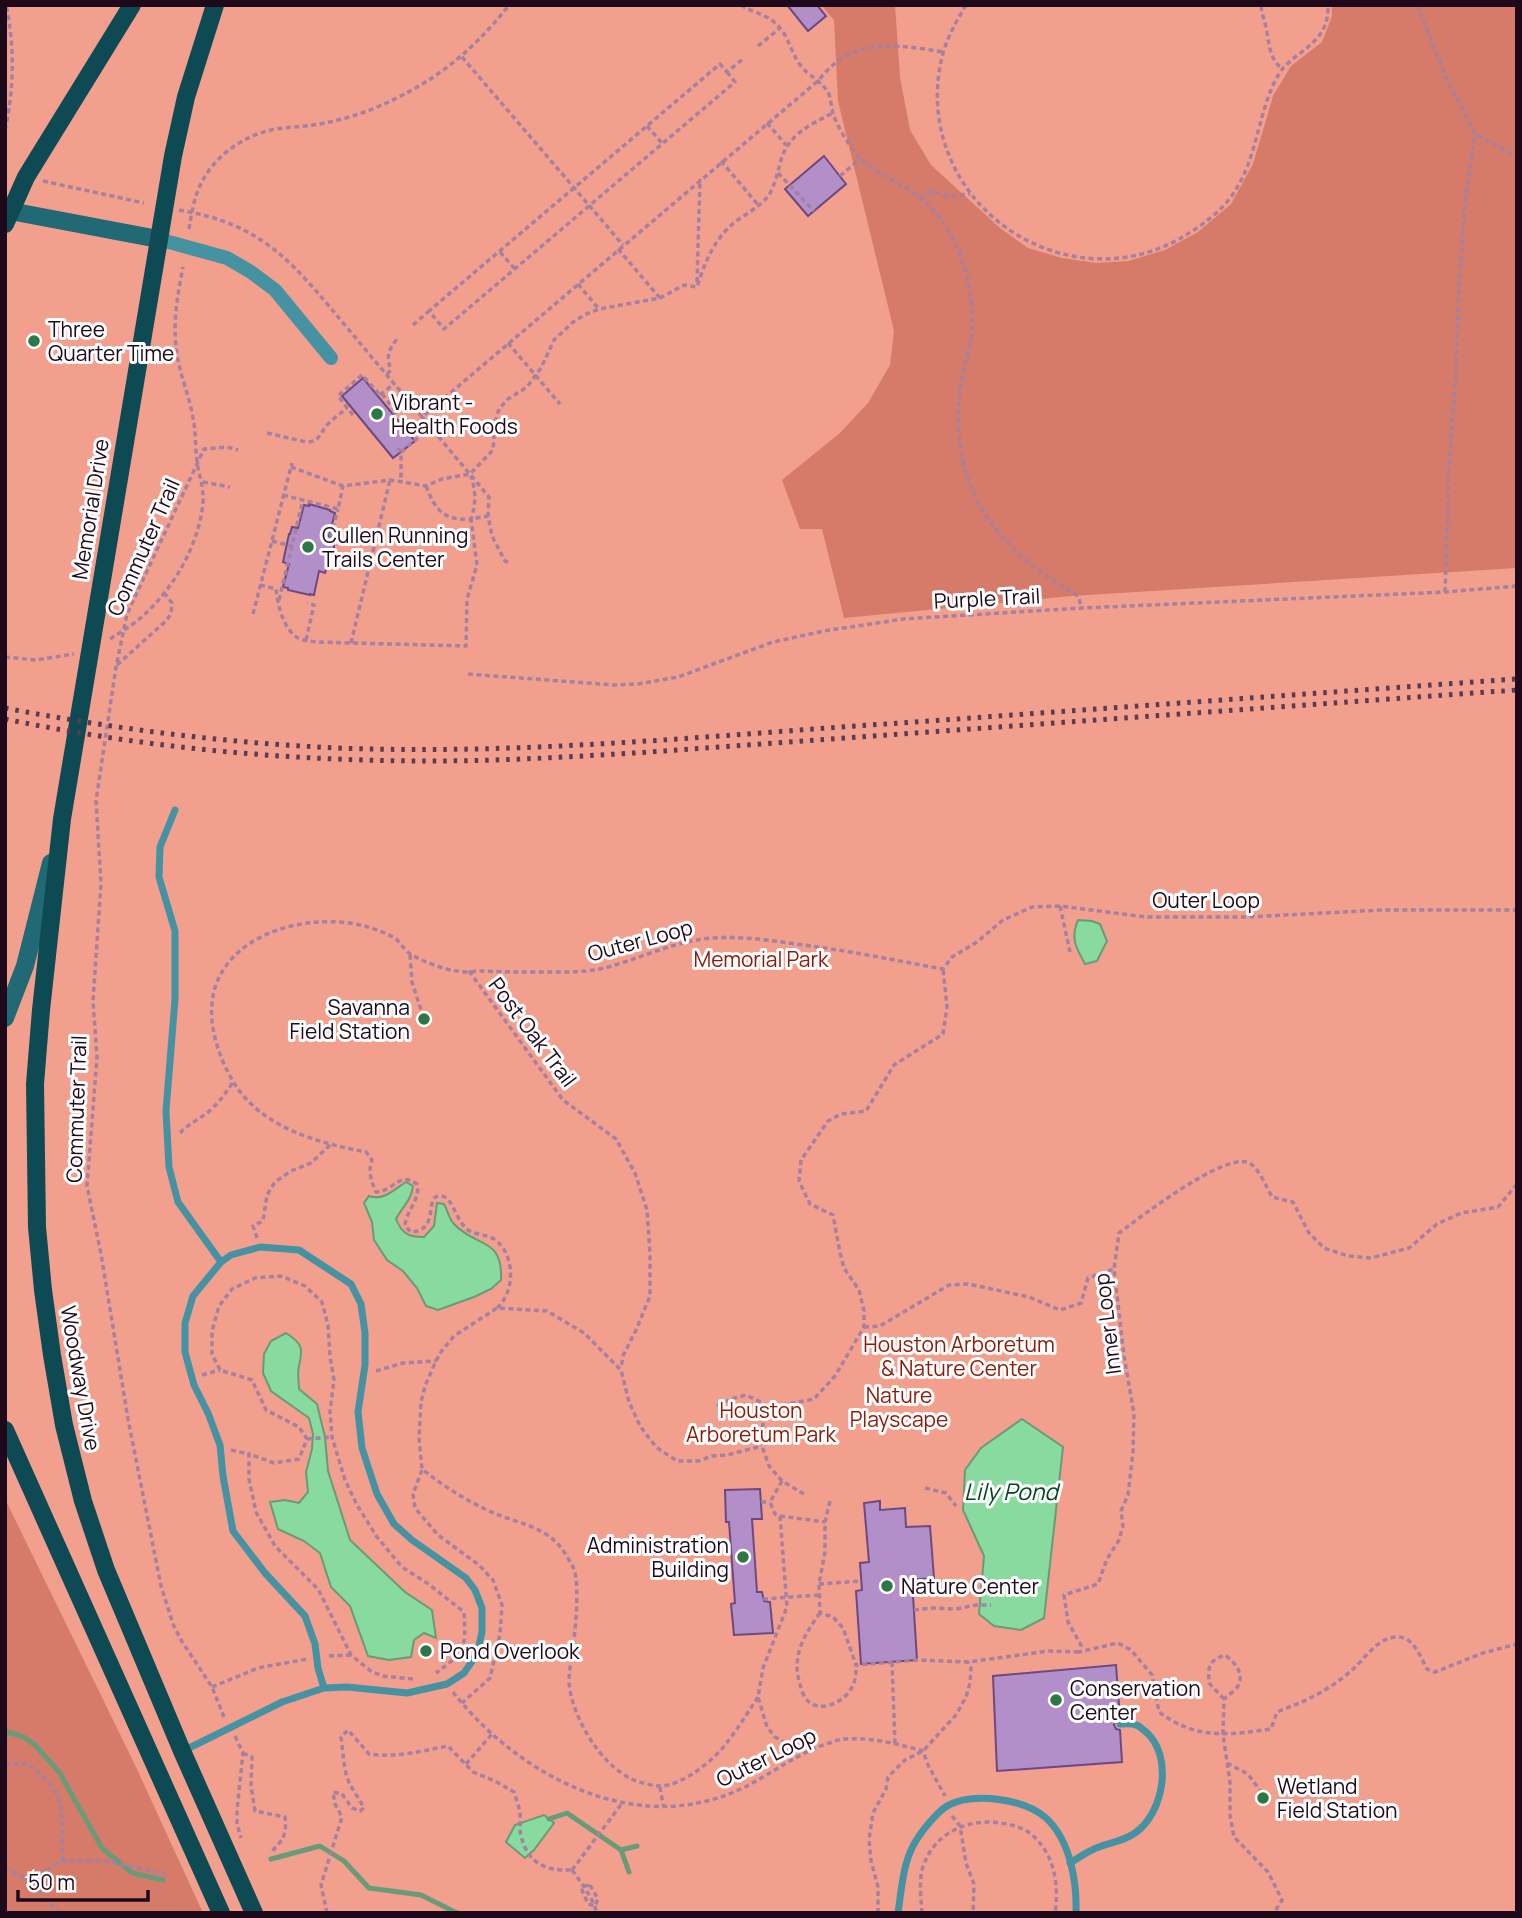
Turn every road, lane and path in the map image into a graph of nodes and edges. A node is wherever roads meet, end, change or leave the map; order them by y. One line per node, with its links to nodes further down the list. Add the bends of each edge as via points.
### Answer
1 (6, 5): 21 (path, via 12,71)
2 (132, 5): 41 (main road)
3 (215, 5): 43 (main road, Memorial Drive, via 186,97)
4 (509, 5): 13 (path)
5 (741, 5): 10 (path)
6 (966, 5): 12 (path)
7 (1328, 5): 15 (path, via 1322,33)
8 (1417, 5): 22 (path, via 1448,83)
9 (1261, 6): 15 (path, via 1271,58)
10 (780, 28): 11 (path); 17 (path, via 800,65)
11 (758, 47)
12 (943, 52): 17 (path, via 902,46 868,48 844,57); 33 (path, via 938,85 941,127 951,160)
13 (461, 57): 32 (path); 40 (path, via 416,88 369,110 248,138 211,168)
14 (744, 58): 16 (path)
15 (1282, 69): 33 (path, via 1265,105 1247,168 1233,194 1199,226 1158,249 1102,259 1049,250 1004,227)
16 (727, 72): 20 (path, via 720,64); 23 (path, via 735,82)
17 (818, 80): 18 (path, via 828,93); 19 (path)
18 (833, 113): 24 (path, via 806,126); 26 (path)
19 (767, 123): 24 (path); 27 (path)
20 (647, 126): 23 (path); 32 (path)
21 (5, 130)
22 (1475, 134): 25 (path); 89 (path, via 1459,285)
23 (662, 143): 36 (path)
24 (787, 145): 28 (path)
25 (1517, 157)
26 (860, 159): 29 (path); 34 (path)
27 (721, 161): 30 (path); 37 (path)
28 (778, 173): 37 (path); 39 (path)
29 (840, 176)
30 (700, 179): 44 (path); 50 (path)
31 (43, 181): 35 (path)
32 (574, 188): 36 (path); 46 (path)
33 (970, 194): 34 (path, via 948,196 931,191)
34 (922, 199): 93 (path, via 952,237 968,280 972,332 961,380 958,423 972,489 996,531 1031,565 1079,596)
35 (144, 203)
36 (589, 205): 44 (path); 48 (path)
37 (759, 206): 50 (path, via 732,224 713,246)
38 (177, 210): 40 (path)
39 (814, 211)
40 (192, 212): 42 (path); 58 (path, via 246,230 284,256)
41 (7, 215): 43 (main road)
42 (189, 229)
43 (158, 239): 57 (street, via 227,258 251,272 275,290); 103 (main road, Memorial Drive)
44 (623, 245): 45 (path)
45 (618, 249): 49 (path); 51 (path)
46 (500, 251): 48 (path); 53 (path)
47 (183, 267): 70 (path, Commuter Trail, via 175,317 176,348 194,420)
48 (515, 269): 53 (path, via 444,329)
49 (578, 284): 52 (path); 56 (path)
50 (697, 287): 51 (path, via 684,285)
51 (660, 298): 52 (path)
52 (599, 310): 59 (path, via 559,333)
53 (429, 311): 54 (path)
54 (413, 325)
55 (397, 339): 58 (path, via 389,350 391,370)
56 (509, 343): 59 (path); 66 (path)
57 (331, 358)
58 (387, 374): 60 (path)
59 (536, 376): 63 (path); 71 (path, via 499,409 493,450)
60 (394, 384): 61 (path); 62 (path)
61 (380, 395): 62 (path, via 394,413); 64 (path, via 362,375 338,396)
62 (409, 401): 66 (path)
63 (560, 404)
64 (347, 408): 65 (path); 68 (path, via 313,442)
65 (353, 415)
66 (422, 417): 67 (path)
67 (431, 427): 71 (path); 74 (path, via 400,450)
68 (267, 433)
69 (238, 450): 70 (path, Commuter Trail, via 204,449)
70 (197, 464): 73 (path); 100 (path, Commuter Trail, via 133,598)
71 (470, 474): 76 (path); 81 (path, via 489,497); 82 (path, via 475,489)
72 (390, 480): 74 (path); 75 (path); 97 (path)
73 (203, 482): 77 (path); 90 (path, via 197,530)
74 (401, 482): 76 (path)
75 (343, 486): 78 (path, via 291,465); 80 (path)
76 (426, 486): 82 (path, via 441,512 450,518)
77 (230, 487)
78 (283, 495): 79 (path); 83 (path)
79 (303, 500): 80 (path); 84 (path)
80 (338, 509): 85 (path, via 326,554)
81 (488, 516): 82 (path); 86 (path, via 492,536)
82 (471, 519): 97 (path, via 477,565 466,607 466,646)
83 (272, 541): 84 (path); 87 (path)
84 (292, 546): 91 (path)
85 (332, 556)
86 (508, 562)
87 (260, 585): 91 (path, via 276,589); 94 (path)
88 (1517, 586): 89 (path, Purple Trail)
89 (1445, 592): 93 (path, Purple Trail)
90 (165, 594): 95 (path); 100 (path, via 172,603 167,620)
91 (278, 602): 96 (path, via 291,633)
92 (307, 603): 96 (path, via 314,605)
93 (1082, 608): 101 (path, Purple Trail, via 903,619 824,631 773,642 678,677 638,684)
94 (253, 614)
95 (143, 616)
96 (306, 640): 97 (path)
97 (351, 643)
98 (70, 656): 99 (path)
99 (5, 657)
100 (116, 667): 162 (path, Commuter Trail, via 96,801 101,883 93,1001 97,1057 87,1186 161,1586 181,1640)
101 (468, 674)
102 (175, 810): 114 (lane, via 160,847 159,877 174,930)
103 (62, 819): 111 (main road, Memorial Drive, via 25,967); 172 (main road, Woodway Drive, via 35,1084 37,1227 43,1290 64,1425 83,1502 106,1570)
104 (1060, 906): 105 (path, Outer Loop, via 1146,917); 106 (path); 108 (path, Outer Loop, via 1032,907 1003,920 952,957)
105 (1517, 911)
106 (1070, 952)
107 (410, 955): 109 (path, Outer Loop); 110 (path, via 412,982); 112 (path, Outer Loop, via 395,938 367,927 338,923 307,922 253,941 231,960 217,982 211,1007 221,1058)
108 (943, 969): 109 (path, Outer Loop, via 765,939 713,938 685,941 590,971); 120 (path, via 947,1007 943,1034 894,1065 866,1111 828,1121 801,1160 799,1181 810,1204 833,1215 844,1268 862,1300)
109 (469, 971): 123 (path, Post Oak Trail, via 564,1100 615,1139 635,1173 647,1210 650,1296)
110 (423, 1016)
111 (5, 1018)
112 (233, 1082): 113 (path, Outer Loop, via 272,1123); 114 (path, via 222,1099 187,1125)
113 (331, 1144): 116 (path, via 311,1163 275,1182 267,1195 263,1221 253,1226); 119 (path, Outer Loop, via 366,1152 372,1160 369,1169 376,1192 406,1178 417,1184 417,1196 405,1218 411,1232 425,1228 432,1203 440,1196 451,1202 457,1218 469,1230 495,1240 510,1270 507,1293)
114 (168, 1150): 117 (lane, via 178,1202)
115 (1517, 1184): 118 (path, Inner Loop, via 1498,1206 1461,1213 1437,1224 1409,1248 1371,1258 1324,1248 1309,1233 1293,1202 1272,1196 1253,1165 1231,1163 1195,1179 1119,1233)
116 (260, 1247): 117 (lane); 124 (lane, via 299,1250 351,1284 364,1323)
117 (221, 1262): 125 (lane, via 193,1296 185,1323 185,1352)
118 (1114, 1269): 120 (path, via 1088,1279 1081,1303 1060,1310 1029,1297 968,1284 949,1285 880,1325); 152 (path, Inner Loop, via 1134,1414 1133,1452 1129,1495 1121,1511 1124,1526 1098,1584 1064,1595 1068,1622 1081,1645)
119 (497, 1308): 121 (path, via 454,1336); 123 (path, via 547,1311 584,1333)
120 (864, 1327): 127 (path, via 835,1376 814,1399)
121 (436, 1361): 124 (path, via 403,1363); 180 (path, via 422,1402 422,1469 484,1508 531,1525 565,1553 575,1570 569,1681 576,1711 601,1755 618,1771)
122 (220, 1370): 125 (path); 129 (path, via 212,1353 212,1331 219,1306 232,1289 255,1278 281,1276 305,1286 322,1301 328,1325 334,1380); 130 (path, via 252,1380 266,1410 299,1427)
123 (621, 1370): 131 (path, via 640,1426 656,1447 677,1461 698,1461)
124 (364, 1374): 161 (lane, via 358,1412 362,1448 377,1494 394,1524 412,1541 466,1578 481,1608 477,1654 464,1673)
125 (192, 1377): 132 (lane)
126 (717, 1406): 127 (path, via 746,1395)
127 (771, 1407): 131 (path, via 763,1421)
128 (5, 1430): 179 (main road)
129 (332, 1437): 130 (path); 158 (path, via 345,1480 377,1537 402,1567 464,1612 465,1641 455,1659)
130 (307, 1439): 133 (path, via 299,1459 274,1462)
131 (762, 1446): 134 (path, via 769,1466)
132 (220, 1448): 133 (path); 154 (lane, via 233,1531 305,1616)
133 (250, 1454): 153 (path, via 249,1479 256,1513 275,1546 318,1589)
134 (782, 1481): 136 (path); 139 (path)
135 (925, 1488): 140 (path, via 946,1493)
136 (804, 1494)
137 (830, 1501): 142 (path)
138 (761, 1502): 139 (path)
139 (770, 1502): 141 (path)
140 (956, 1506)
141 (780, 1516): 142 (path); 146 (path)
142 (825, 1522): 144 (path)
143 (861, 1581): 144 (path)
144 (819, 1584): 145 (path)
145 (820, 1595): 146 (path); 150 (path)
146 (787, 1597): 147 (path); 164 (path, via 788,1607 763,1668)
147 (763, 1599)
148 (990, 1605): 149 (path)
149 (914, 1610)
150 (820, 1613): 157 (path, via 833,1617 843,1628); 157 (path, via 796,1662 807,1701 824,1707 845,1697 852,1688)
151 (1517, 1644): 170 (path, via 1435,1672 1427,1669 1418,1651 1395,1637 1378,1644 1353,1669 1312,1698 1277,1712 1270,1729)
152 (1079, 1652): 156 (path, via 1049,1651); 170 (path, via 1118,1643 1131,1650 1152,1675 1159,1712 1174,1724)
153 (351, 1655): 154 (path); 160 (path, via 383,1676)
154 (317, 1657): 162 (path, via 258,1668); 163 (lane)
155 (892, 1662): 156 (path); 157 (path); 171 (path)
156 (968, 1662): 173 (path, via 971,1674 966,1697)
157 (856, 1665)
158 (436, 1673): 159 (path); 161 (path, Outer Loop)
159 (427, 1676)
160 (418, 1679)
161 (447, 1684): 163 (lane, via 407,1693); 169 (path, Outer Loop)
162 (212, 1687): 166 (path, Commuter Trail)
163 (324, 1689): 168 (lane, via 282,1702)
164 (758, 1697): 175 (path, via 775,1737); 180 (path, via 727,1744 709,1761 683,1780)
165 (1224, 1699): 165 (path, via 1238,1686 1240,1675 1234,1661 1225,1655 1215,1658 1208,1669 1209,1683); 170 (path)
166 (221, 1711)
167 (1120, 1724): 189 (lane, via 1136,1724 1158,1749 1163,1774 1158,1800 1136,1833)
168 (231, 1728): 172 (lane); 174 (path)
169 (492, 1733): 177 (path); 182 (path, Outer Loop, via 554,1778 593,1795)
170 (1223, 1735): 176 (path)
171 (895, 1744): 173 (path, Outer Loop); 175 (path, Outer Loop, via 843,1739)
172 (182, 1751): 179 (main road); 197 (main road, Woodway Drive)
173 (923, 1751): 184 (path); 200 (path, via 905,1760 888,1777 873,1813 869,1839)
174 (243, 1753): 186 (path, via 237,1810); 187 (path, via 252,1756 255,1811 285,1817 283,1839)
175 (803, 1753): 183 (path, Outer Loop, via 715,1799)
176 (1227, 1763): 181 (path, via 1248,1774); 206 (path, via 1234,1837 1268,1872 1282,1899)
177 (466, 1764): 191 (path, via 514,1792 528,1854 543,1867); 198 (path, via 448,1746 384,1756 369,1754 348,1730 341,1737 347,1777 364,1808 352,1808 342,1794 333,1792 342,1817 321,1885)
178 (5, 1765): 188 (path, via 26,1763 41,1773 59,1799)
179 (155, 1766): 196 (main road)
180 (660, 1787): 183 (path)
181 (1261, 1792)
182 (624, 1801): 183 (path, Outer Loop); 191 (path)
183 (663, 1805)
184 (947, 1805): 185 (path); 189 (lane, via 996,1798 1032,1809 1056,1830); 201 (lane, via 918,1836 909,1854)
185 (960, 1826): 202 (path, via 942,1836 925,1861 920,1886); 203 (path, via 974,1884); 204 (path, via 995,1822 1017,1826 1031,1835 1052,1865)
186 (241, 1840)
187 (270, 1853)
188 (61, 1861): 192 (path, via 105,1861); 193 (path)
189 (1070, 1863): 205 (lane)
190 (5, 1867): 193 (path)
191 (572, 1870): 199 (path)
192 (166, 1874)
193 (27, 1880): 195 (path)
194 (597, 1899): 194 (path, via 590,1885 584,1886 588,1905 595,1906)
195 (59, 1913)
196 (221, 1913)
197 (254, 1913)
198 (327, 1913)
199 (597, 1913)
200 (878, 1913)
201 (898, 1913)
202 (922, 1913)
203 (973, 1913)
204 (1055, 1913)
205 (1076, 1913)
206 (1273, 1913)

